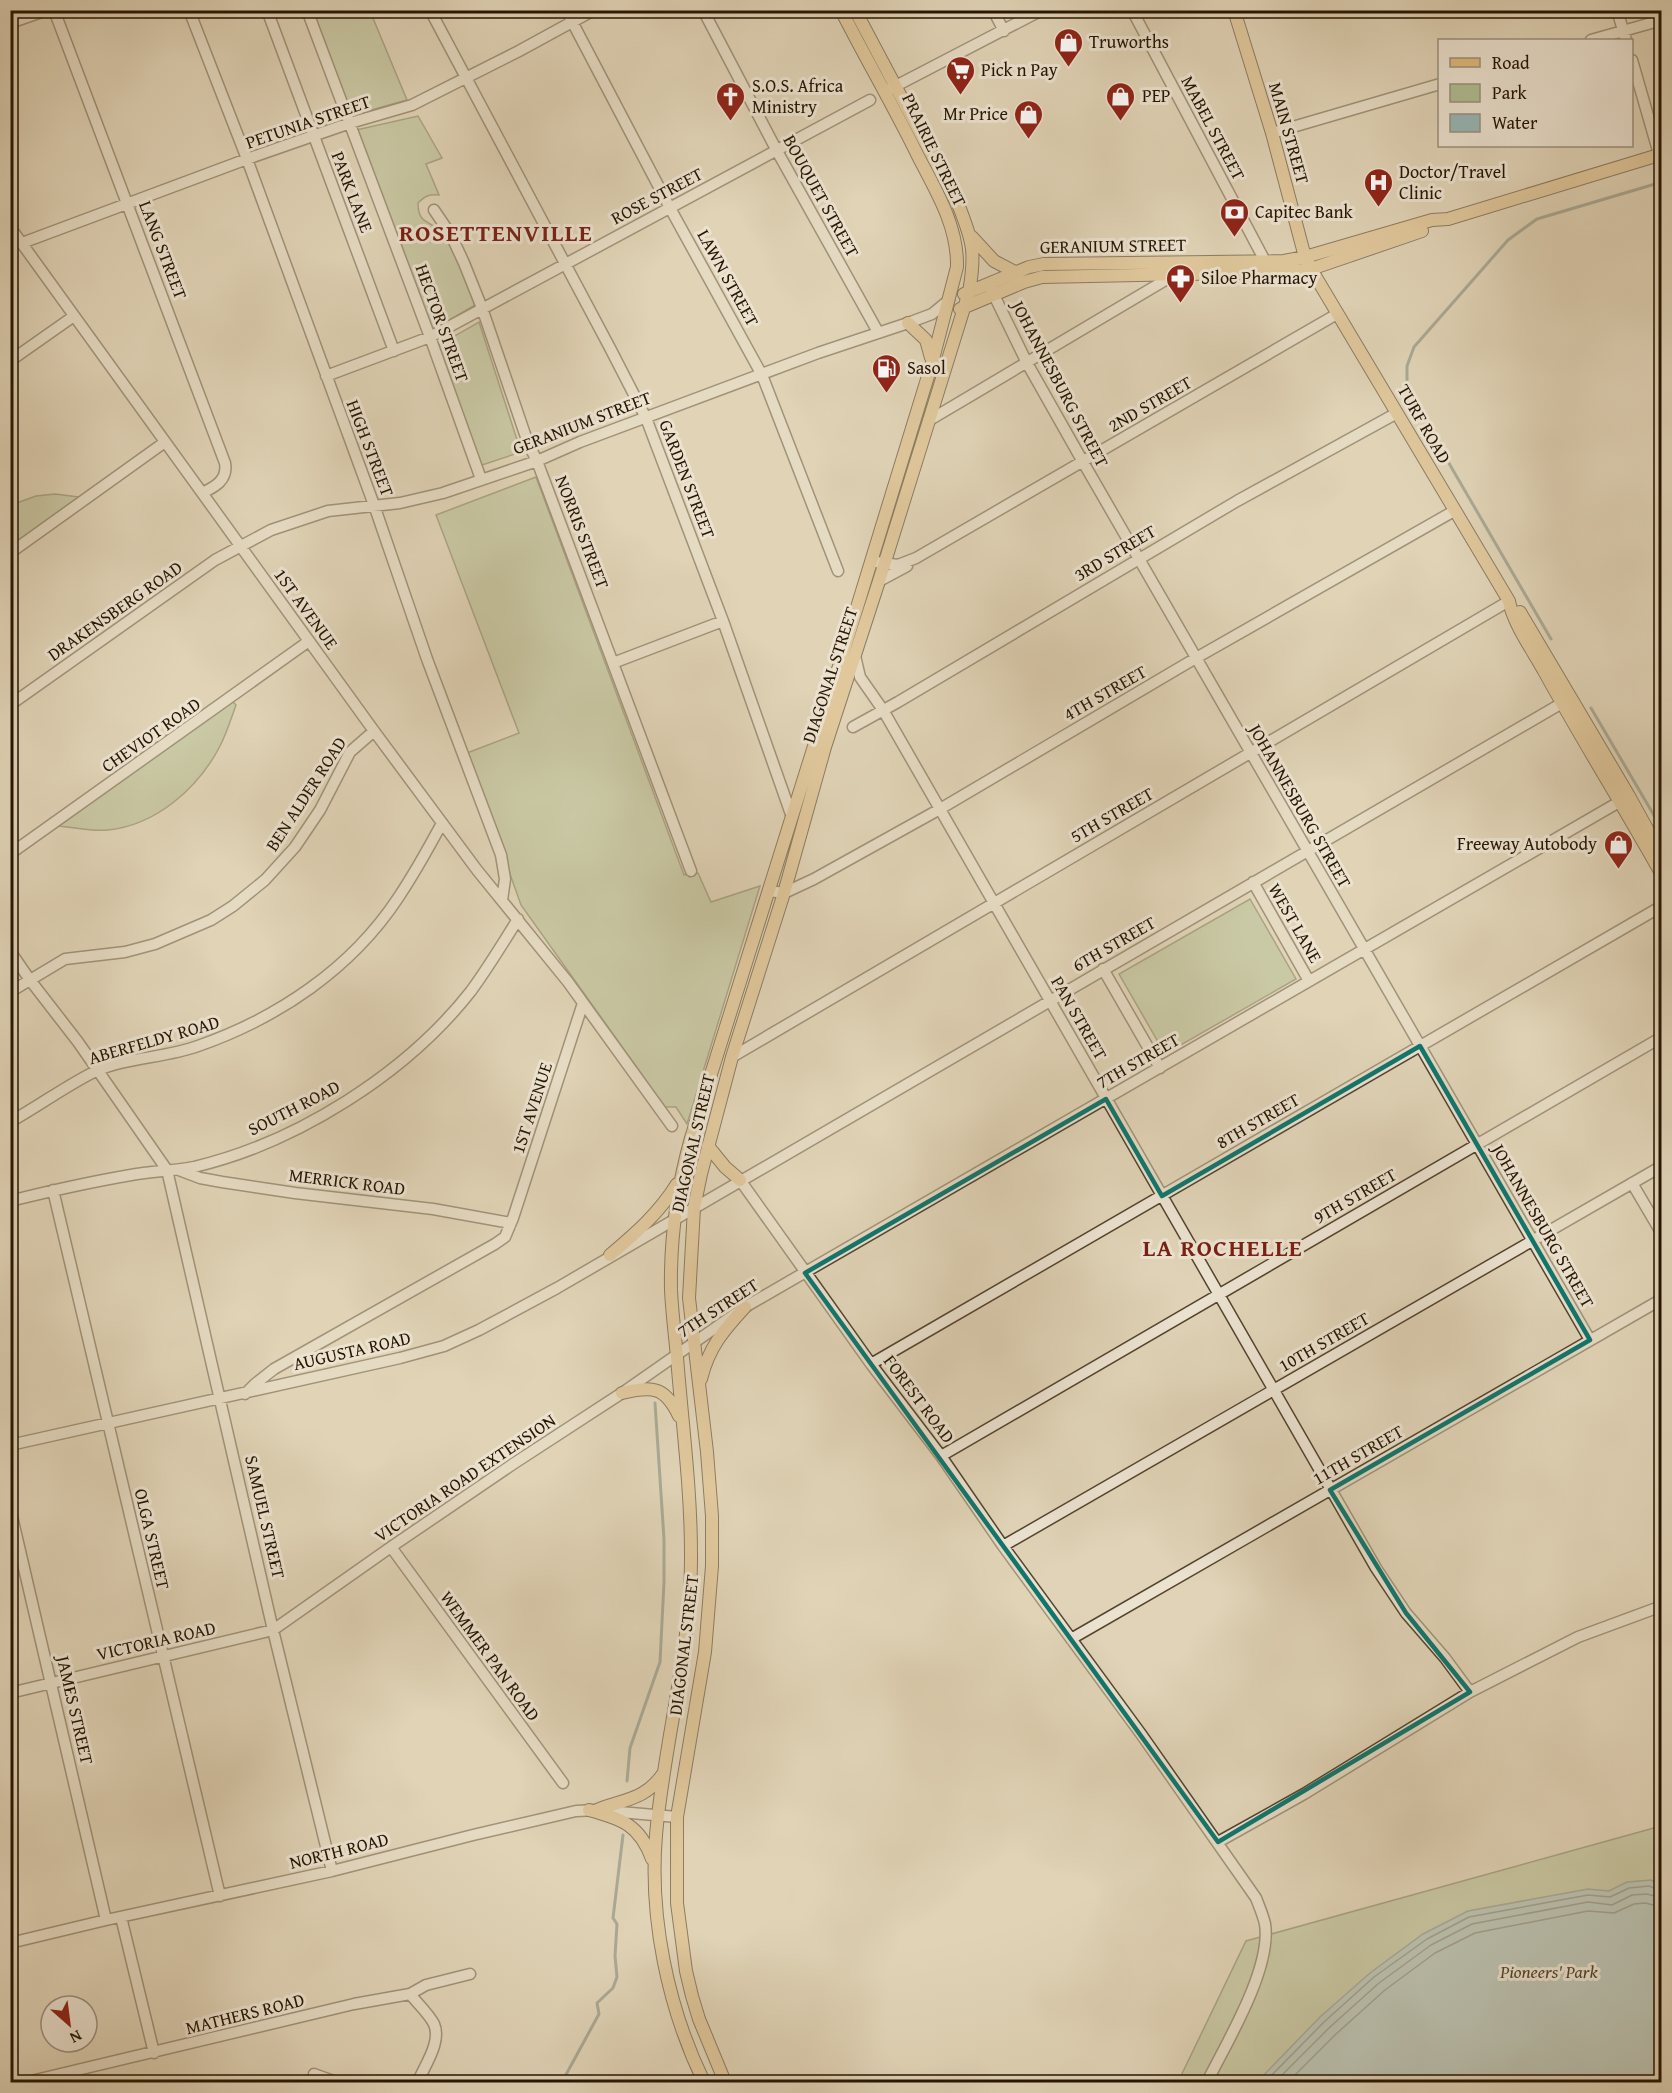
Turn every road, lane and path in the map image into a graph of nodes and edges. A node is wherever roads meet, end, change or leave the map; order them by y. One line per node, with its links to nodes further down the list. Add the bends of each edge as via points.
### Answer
1 (47, 10): 19 (street)
2 (54, 10): 34 (street, LANG STREET)
3 (189, 10): 33 (street, HIGH STREET)
4 (267, 10): 30 (street, PARK LANE)
5 (307, 10): 28 (street, HECTOR STREET)
6 (430, 10): 24 (street, GARDEN STREET)
7 (566, 10): 18 (street, LAWN STREET)
8 (594, 10): 18 (street, PETUNIA STREET)
9 (703, 10): 31 (street, BOUQUET STREET)
10 (841, 10): 26 (main road, PRAIRIE STREET)
11 (855, 10): 26 (main road, PRAIRIE STREET)
12 (993, 10): 20 (street)
13 (1042, 10): 20 (street)
14 (1132, 10): 40 (street, MABEL STREET)
15 (1617, 10): 21 (street)
16 (1236, 11): 29 (main road, MAIN STREET)
17 (1662, 20): 21 (street)
18 (572, 22): 24 (street, PETUNIA STREET); 35 (street, LAWN STREET)
19 (10, 23)
20 (1004, 30): 26 (street)
21 (1625, 36): 22 (street)
22 (1600, 39)
23 (1633, 63): 32 (street)
24 (465, 78): 28 (street, PETUNIA STREET, via 412,105); 41 (street, GARDEN STREET)
25 (1438, 85): 29 (street)
26 (891, 89): 38 (main road, PRAIRIE STREET, via 958,204); 47 (main road, PRAIRIE STREET, via 952,227 957,267)
27 (870, 100): 31 (street, ROSE STREET)
28 (350, 123): 30 (street, PETUNIA STREET); 56 (street, HECTOR STREET)
29 (1272, 133): 42 (main road, MAIN STREET)
30 (314, 136): 33 (street, PETUNIA STREET); 57 (street, PARK LANE)
31 (777, 150): 35 (street, ROSE STREET); 55 (street, BOUQUET STREET)
32 (1660, 154): 42 (main road, via 1447,219 1432,220)
33 (247, 159): 34 (street, PETUNIA STREET); 62 (street, HIGH STREET)
34 (128, 203): 39 (street, PETUNIA STREET); 70 (street, LANG STREET, via 225,463 222,480)
35 (670, 208): 41 (street, ROSE STREET); 61 (street, LAWN STREET)
36 (434, 210): 48 (street, NORRIS STREET, via 451,235)
37 (10, 227): 39 (street, 1ST AVENUE)
38 (970, 234): 43 (main road, via 994,261); 46 (main road, PRAIRIE STREET, via 974,267)
39 (22, 243): 53 (street, 1ST AVENUE)
40 (1265, 261): 42 (main road, GERANIUM STREET); 43 (main road, GERANIUM STREET, via 1061,262)
41 (566, 264): 48 (street, ROSE STREET); 64 (street, GARDEN STREET)
42 (1308, 264): 44 (main road, GERANIUM STREET, via 1288,272); 52 (main road, TURF ROAD)
43 (1015, 273): 45 (main road, GERANIUM STREET)
44 (1174, 275): 45 (main road, GERANIUM STREET, via 1042,277); 60 (street)
45 (991, 289): 46 (main road, GERANIUM STREET); 49 (main road, GERANIUM STREET); 60 (street, JOHANNESBURG STREET)
46 (969, 292): 47 (main road, GERANIUM STREET); 49 (main road, PRAIRIE STREET)
47 (949, 300): 50 (street, GERANIUM STREET); 51 (main road, PRAIRIE STREET)
48 (482, 308): 56 (street, ROSE STREET); 67 (street, NORRIS STREET)
49 (964, 308): 51 (main road, GERANIUM STREET); 65 (main road, DIAGONAL STREET)
50 (932, 314): 51 (street, GERANIUM STREET); 54 (street, GERANIUM STREET)
51 (945, 315): 59 (main road, DIAGONAL STREET)
52 (1337, 315): 63 (main road, TURF ROAD); 68 (street, 2ND STREET)
53 (74, 316): 58 (street); 66 (street, 1ST AVENUE)
54 (908, 323): 55 (street, GERANIUM STREET); 59 (main road, via 926,340)
55 (878, 333): 61 (street, GERANIUM STREET)
56 (430, 338): 57 (street, ROSE STREET); 69 (street, HECTOR STREET)
57 (394, 351): 62 (street, ROSE STREET)
58 (10, 361)
59 (932, 363): 77 (main road, DIAGONAL STREET)
60 (1027, 363): 65 (street); 68 (street, JOHANNESBURG STREET)
61 (762, 375): 64 (street, GERANIUM STREET); 79 (street, LAWN STREET)
62 (326, 376): 71 (street, HIGH STREET)
63 (1397, 413): 72 (main road, TURF ROAD); 76 (street, 3RD STREET)
64 (646, 418): 67 (street, GERANIUM STREET); 82 (street, GARDEN STREET)
65 (928, 421): 78 (main road, DIAGONAL STREET)
66 (165, 442): 70 (street, 1ST AVENUE); 74 (street)
67 (537, 461): 69 (street, GERANIUM STREET); 86 (street, NORRIS STREET)
68 (1083, 462): 75 (street, 2ND STREET); 76 (street, JOHANNESBURG STREET)
69 (481, 479): 71 (street, GERANIUM STREET, via 433,496)
70 (202, 493): 73 (street, 1ST AVENUE)
71 (374, 505): 73 (street, GERANIUM STREET, via 298,519); 105 (street, HIGH STREET, via 501,855 505,879)
72 (1454, 511): 81 (main road, TURF ROAD); 85 (street, 4TH STREET)
73 (240, 545): 83 (street, 1ST AVENUE); 88 (street, DRAKENSBERG ROAD)
74 (10, 553)
75 (916, 558): 78 (street, 2ND STREET, via 898,565); 80 (street, 2ND STREET)
76 (1138, 558): 85 (street, JOHANNESBURG STREET); 89 (street, 3RD STREET)
77 (870, 561): 78 (street, 2ND STREET); 95 (main road, DIAGONAL STREET)
78 (885, 564): 80 (main road, DIAGONAL STREET)
79 (838, 571)
80 (879, 581): 84 (main road, DIAGONAL STREET)
81 (1509, 601): 87 (main road, TURF ROAD); 92 (street, 5TH STREET)
82 (723, 621): 86 (street); 95 (street, GARDEN STREET)
83 (309, 641): 91 (street, 1ST AVENUE); 98 (street, CHEVIOT ROAD)
84 (855, 656): 89 (street, PAN STREET, via 860,677); 104 (main road, DIAGONAL STREET)
85 (1196, 658): 92 (street, JOHANNESBURG STREET); 94 (street, 4TH STREET)
86 (613, 663): 100 (street, NORRIS STREET)
87 (1566, 700): 93 (main road, TURF ROAD); 97 (street, 6TH STREET)
88 (10, 705)
89 (883, 710): 90 (street, 3RD STREET); 94 (street, PAN STREET)
90 (853, 727)
91 (374, 731): 96 (street, 1ST AVENUE); 112 (street, BEN ALDER ROAD, via 350,752 320,810 295,847 265,880 233,906 155,944 65,959)
92 (1251, 753): 97 (street, JOHANNESBURG STREET); 106 (street, 5TH STREET)
93 (1624, 799): 99 (main road, TURF ROAD); 101 (main road, TURF ROAD); 109 (street, 7TH STREET)
94 (940, 809): 104 (street, 4TH STREET); 106 (street, PAN STREET)
95 (792, 817): 103 (main road, DIAGONAL STREET)
96 (442, 823): 105 (street, 1ST AVENUE); 121 (street, ABERFELDY ROAD, via 409,881 376,927 341,965 312,988 232,1034 177,1053)
97 (1307, 850): 102 (street, 6TH STREET); 109 (street, JOHANNESBURG STREET)
98 (10, 854)
99 (1662, 856)
100 (691, 871)
101 (1662, 875)
102 (1253, 882): 111 (street, 6TH STREET); 113 (street, WEST LANE)
103 (769, 891): 104 (street); 130 (main road, DIAGONAL STREET)
104 (784, 893): 119 (main road, DIAGONAL STREET)
105 (502, 900): 108 (street, 1ST AVENUE)
106 (994, 903): 115 (street, PAN STREET); 119 (street, 5TH STREET)
107 (1662, 906): 118 (street, 8TH STREET)
108 (518, 919): 116 (street, 1ST AVENUE); 129 (street, SOUTH ROAD, via 470,992 398,1064 342,1104 287,1134)
109 (1364, 949): 113 (street, 7TH STREET); 118 (street, JOHANNESBURG STREET)
110 (10, 951): 112 (street)
111 (1103, 969): 115 (street, 6TH STREET); 120 (street)
112 (30, 980): 114 (street, BEN ALDER ROAD); 121 (street)
113 (1309, 981): 120 (street, 7TH STREET)
114 (10, 992)
115 (1050, 1000): 122 (street, PAN STREET); 131 (street, 6TH STREET)
116 (583, 1003): 124 (street, 1ST AVENUE); 138 (street, 1ST AVENUE)
117 (1662, 1037): 125 (street, 9TH STREET)
118 (1420, 1046): 125 (street, JOHANNESBURG STREET); 134 (street, 8TH STREET)
119 (732, 1058): 126 (main road, DIAGONAL STREET)
120 (1160, 1068): 122 (street, 7TH STREET)
121 (98, 1071): 123 (street, ABERFELDY ROAD); 128 (street)
122 (1106, 1099): 134 (street, PAN STREET); 142 (street, 7TH STREET)
123 (10, 1122)
124 (672, 1126)
125 (1477, 1144): 140 (street, JOHANNESBURG STREET); 143 (street, 9TH STREET)
126 (708, 1146): 131 (main road); 136 (main road, DIAGONAL STREET)
127 (1662, 1166): 132 (street, 10TH STREET)
128 (167, 1170): 129 (street, SOUTH ROAD); 133 (street, SOUTH ROAD); 154 (street, SAMUEL STREET)
129 (179, 1170): 138 (street, MERRICK ROAD, via 222,1182)
130 (680, 1179): 137 (main road, DIAGONAL STREET); 141 (main road, via 647,1224)
131 (740, 1180): 136 (street, 6TH STREET); 142 (street, FOREST ROAD)
132 (1632, 1183): 139 (street); 140 (street, 10TH STREET)
133 (53, 1190): 135 (street, SOUTH ROAD); 156 (street, OLGA STREET)
134 (1162, 1196): 143 (street, PAN STREET); 149 (street, 8TH STREET)
135 (10, 1201)
136 (694, 1208): 137 (street, 6TH STREET); 147 (main road, DIAGONAL STREET, via 689,1298)
137 (674, 1218): 141 (street, AUGUSTA ROAD); 148 (main road, DIAGONAL STREET, via 671,1290)
138 (511, 1223): 153 (street, via 505,1237 495,1244 274,1369)
139 (1662, 1234)
140 (1533, 1240): 146 (street, JOHANNESBURG STREET); 151 (street, 10TH STREET)
141 (610, 1255): 153 (street, AUGUSTA ROAD, via 557,1288 444,1346)
142 (805, 1273): 145 (street, 7TH STREET); 149 (street, FOREST ROAD)
143 (1218, 1295): 151 (street, PAN STREET); 158 (street, 9TH STREET)
144 (1662, 1299): 146 (street, 11TH STREET)
145 (745, 1307): 147 (street, 7TH STREET); 150 (main road, via 715,1342)
146 (1590, 1340): 159 (street, 11TH STREET)
147 (694, 1343): 148 (street, 7TH STREET); 150 (main road, DIAGONAL STREET)
148 (677, 1355): 152 (street, VICTORIA ROAD EXTENSION); 155 (main road, DIAGONAL STREET)
149 (871, 1364): 158 (street, FOREST ROAD)
150 (699, 1386): 174 (main road, DIAGONAL STREET, via 712,1516 711,1594)
151 (1273, 1390): 159 (street, PAN STREET); 161 (street, 10TH STREET)
152 (622, 1393): 155 (main road, via 657,1390 670,1400); 162 (street, VICTORIA ROAD EXTENSION)
153 (245, 1394): 154 (street, AUGUSTA ROAD)
154 (221, 1398): 156 (street, AUGUSTA ROAD); 164 (street, SAMUEL STREET)
155 (682, 1423): 170 (main road, DIAGONAL STREET, via 691,1531 691,1591)
156 (110, 1424): 157 (street, AUGUSTA ROAD); 166 (street, OLGA STREET)
157 (10, 1445)
158 (941, 1456): 161 (street, FOREST ROAD)
159 (1330, 1490): 165 (street, 11TH STREET); 168 (street, PAN STREET, via 1406,1614)
160 (10, 1508): 167 (street, JAMES STREET)
161 (1003, 1546): 165 (street, FOREST ROAD)
162 (391, 1548): 164 (street, VICTORIA ROAD EXTENSION); 171 (street, WEMMER PAN ROAD)
163 (1662, 1606): 168 (street, via 1578,1638)
164 (273, 1630): 166 (street, VICTORIA ROAD); 177 (street, SAMUEL STREET)
165 (1071, 1639): 175 (street, FOREST ROAD)
166 (162, 1657): 167 (street, VICTORIA ROAD); 178 (street, OLGA STREET)
167 (52, 1683): 169 (street, VICTORIA ROAD); 180 (street, JAMES STREET)
168 (1470, 1692): 175 (street)
169 (10, 1693)
170 (665, 1771): 172 (main road, via 641,1795); 173 (main road, DIAGONAL STREET)
171 (563, 1783)
172 (593, 1810): 173 (street, NORTH ROAD); 176 (main road, via 630,1825 642,1837); 177 (street, NORTH ROAD, via 528,1822)
173 (658, 1815): 174 (street, NORTH ROAD); 176 (main road, DIAGONAL STREET)
174 (677, 1817): 190 (main road, DIAGONAL STREET, via 677,1903 686,1971 699,2019)
175 (1218, 1842): 191 (street, FOREST ROAD, via 1256,1898 1265,1926 1265,1945 1255,1985)
176 (655, 1865): 189 (main road, DIAGONAL STREET, via 659,1926 669,1981)
177 (332, 1871): 178 (street, NORTH ROAD)
178 (219, 1896): 179 (street, NORTH ROAD)
179 (121, 1917): 180 (street, NORTH ROAD); 184 (street)
180 (106, 1920): 181 (street, NORTH ROAD)
181 (10, 1943)
182 (470, 1974): 183 (street, MATHERS ROAD, via 426,1985)
183 (410, 1994): 184 (street, MATHERS ROAD); 188 (street, via 436,2032)
184 (154, 2053): 186 (street, MATHERS ROAD)
185 (314, 2074): 187 (street)
186 (27, 2082)
187 (336, 2082)
188 (418, 2082)
189 (704, 2082)
190 (725, 2082)
191 (1208, 2082)

